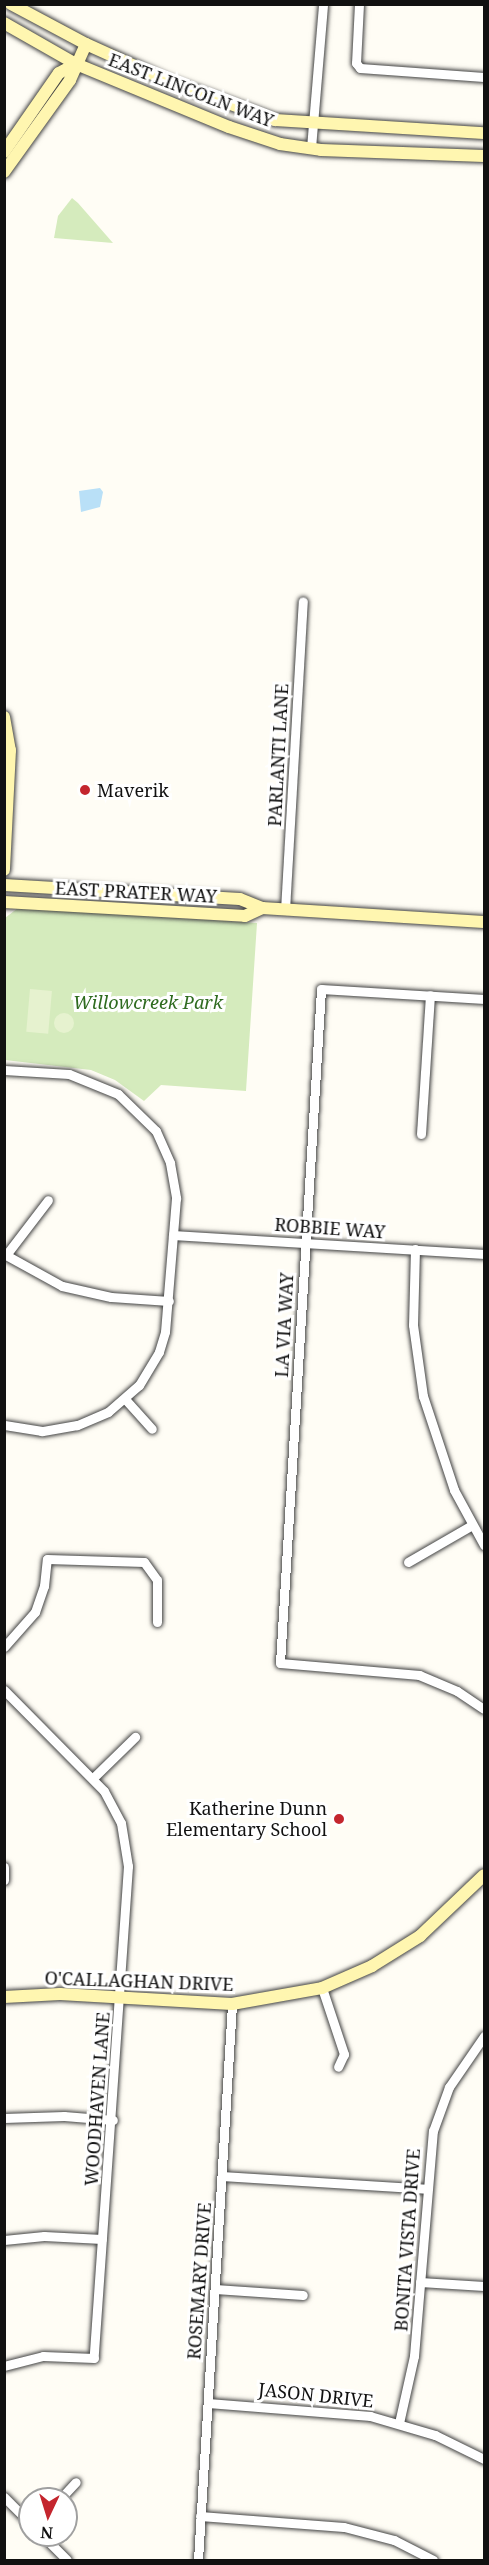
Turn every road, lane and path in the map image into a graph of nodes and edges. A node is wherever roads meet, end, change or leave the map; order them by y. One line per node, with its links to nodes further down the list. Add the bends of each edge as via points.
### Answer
1 (11, 4): 5 (street, EAST LINCOLN WAY)
2 (323, 4): 8 (street)
3 (359, 4): 7 (street, via 356,63 360,68)
4 (4, 23): 6 (street, EAST LINCOLN WAY)
5 (86, 44): 6 (street); 8 (street, EAST LINCOLN WAY, via 209,98 275,120)
6 (76, 64): 10 (street, EAST LINCOLN WAY, via 228,127 280,144); 11 (street, via 59,74); 13 (street, via 70,80)
7 (484, 77)
8 (313, 125): 9 (street, EAST LINCOLN WAY); 10 (street)
9 (484, 134)
10 (311, 148): 12 (street, EAST LINCOLN WAY)
11 (4, 152)
12 (484, 156)
13 (4, 172)
14 (303, 602): 20 (street, PARLANTI LANE)
15 (4, 717): 16 (street, via 10,750)
16 (4, 870)
17 (4, 885): 19 (street, EAST PRATER WAY, via 240,899)
18 (4, 902): 19 (street, EAST PRATER WAY, via 245,916)
19 (262, 908): 20 (street, EAST PRATER WAY)
20 (285, 910): 21 (street, EAST PRATER WAY)
21 (484, 922)
22 (430, 996): 23 (street); 25 (street); 28 (street, LA VIA WAY, via 321,989)
23 (484, 999)
24 (4, 1070): 27 (street, via 86,1078 134,1105 156,1131 170,1163 176,1198)
25 (422, 1134)
26 (48, 1200): 30 (street)
27 (173, 1235): 28 (street, ROBBIE WAY); 32 (street)
28 (305, 1243): 29 (street, ROBBIE WAY); 42 (street, LA VIA WAY, via 280,1663 418,1676 458,1691)
29 (415, 1249): 31 (street, ROBBIE WAY); 36 (street, via 413,1325 423,1396 441,1457)
30 (5, 1254): 32 (street, via 41,1277 79,1291)
31 (484, 1254)
32 (169, 1301): 33 (street, via 159,1352)
33 (125, 1399): 34 (street, via 92,1420 60,1429); 35 (street)
34 (4, 1425)
35 (152, 1430)
36 (472, 1525): 37 (street); 38 (street)
37 (484, 1545)
38 (408, 1562)
39 (157, 1622): 40 (street, via 157,1580 150,1566 136,1560 47,1559 45,1586 35,1612)
40 (4, 1647)
41 (4, 1690): 44 (street, WOODHAVEN LANE)
42 (484, 1709)
43 (135, 1737): 44 (street)
44 (93, 1778): 50 (street, WOODHAVEN LANE, via 114,1807 128,1856)
45 (4, 1867): 47 (street)
46 (484, 1875): 48 (street, O'CALLAGHAN DRIVE, via 420,1936 372,1966)
47 (4, 1880)
48 (322, 1988): 51 (street, O'CALLAGHAN DRIVE); 53 (street, via 344,2054)
49 (4, 1997): 50 (street, O'CALLAGHAN DRIVE, via 60,1994)
50 (121, 1999): 51 (street, O'CALLAGHAN DRIVE); 55 (street, WOODHAVEN LANE)
51 (232, 2004): 56 (street, ROSEMARY DRIVE)
52 (484, 2036): 57 (street, BONITA VISTA DRIVE, via 460,2066 440,2108 428,2154)
53 (338, 2067)
54 (4, 2118): 55 (street, via 64,2116)
55 (113, 2120): 58 (street, WOODHAVEN LANE)
56 (222, 2176): 57 (street); 62 (street, ROSEMARY DRIVE)
57 (426, 2189): 60 (street, BONITA VISTA DRIVE)
58 (102, 2239): 59 (street, via 44,2236); 64 (street, WOODHAVEN LANE, via 94,2358 43,2356)
59 (4, 2240)
60 (420, 2282): 61 (street); 66 (street, BONITA VISTA DRIVE, via 414,2356)
61 (484, 2286)
62 (214, 2289): 63 (street); 65 (street, ROSEMARY DRIVE)
63 (303, 2295)
64 (4, 2366)
65 (208, 2403): 66 (street, JASON DRIVE, via 342,2412); 72 (street, ROSEMARY DRIVE)
66 (399, 2423): 67 (street, JASON DRIVE)
67 (484, 2458)
68 (76, 2482): 69 (street)
69 (71, 2487)
70 (4, 2497): 71 (street)
71 (18, 2511)
72 (200, 2516): 75 (street, ROSEMARY DRIVE); 76 (street, via 344,2527 394,2541)
73 (54, 2547): 74 (street)
74 (67, 2560)
75 (198, 2560)
76 (434, 2560)

